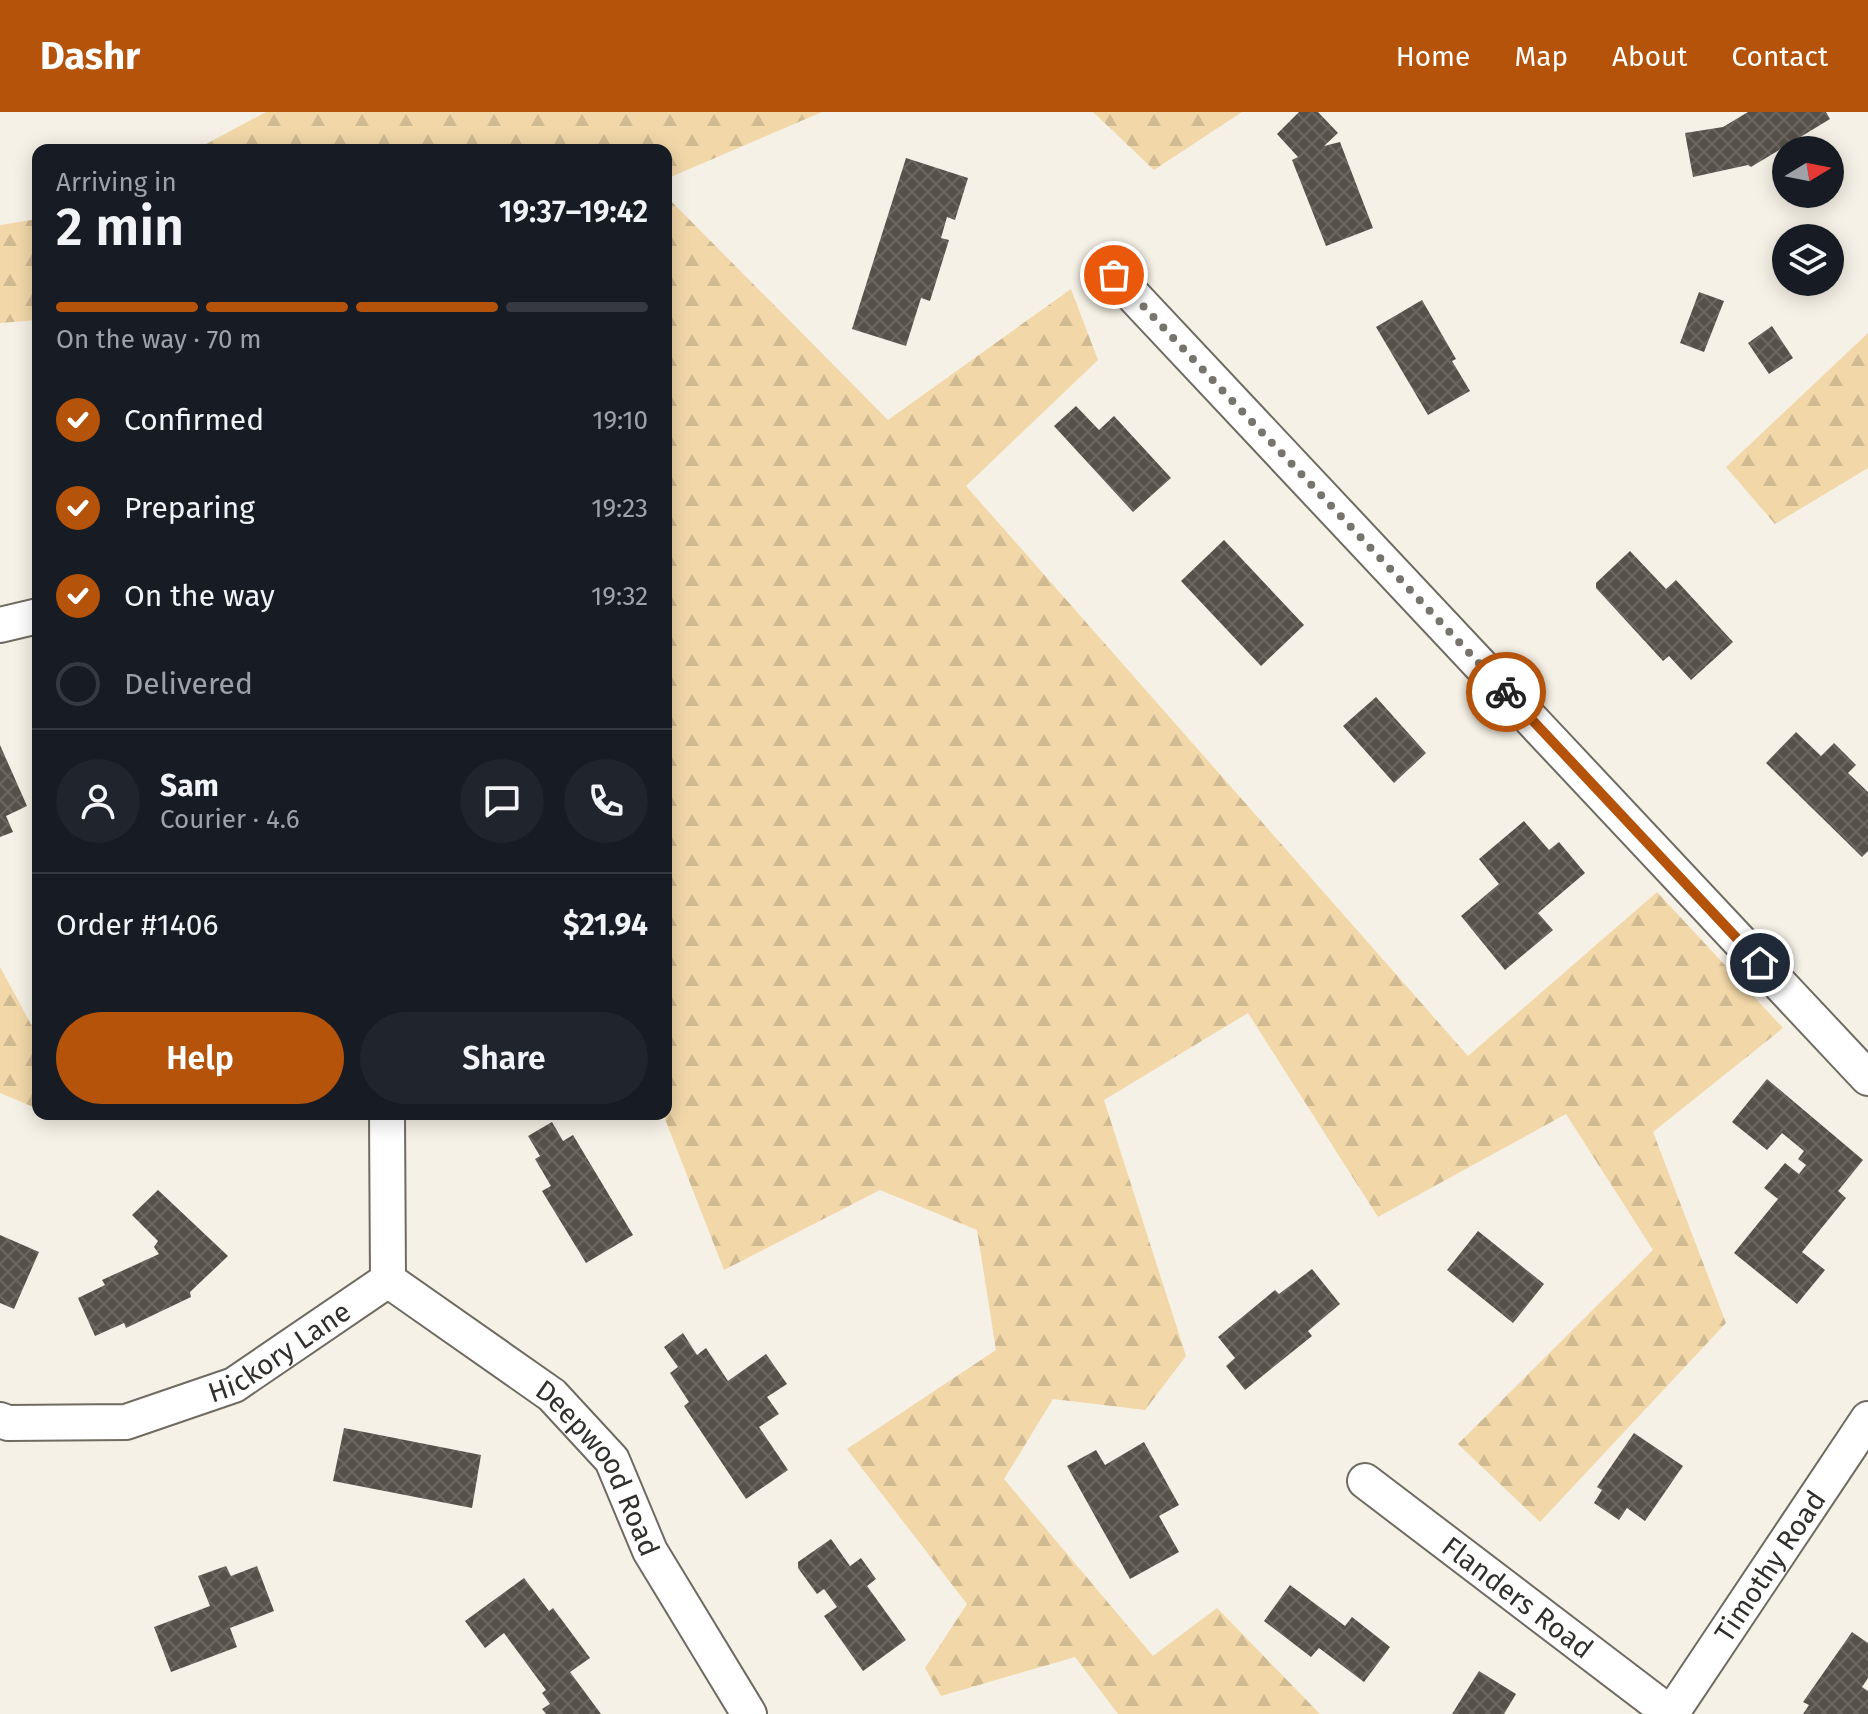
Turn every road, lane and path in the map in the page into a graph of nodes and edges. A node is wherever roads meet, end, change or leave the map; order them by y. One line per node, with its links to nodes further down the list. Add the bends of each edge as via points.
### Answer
1 (1114, 275): 4 (street)
2 (32, 617): 3 (street)
3 (0, 625)
4 (1868, 1078)
5 (387, 1120): 6 (street)
6 (388, 1280): 8 (street, Hickory Lane, via 234,1385 126,1422); 10 (street, Deepwood Road, via 552,1395 612,1460 650,1551)
7 (1868, 1419): 11 (street, Timothy Road)
8 (0, 1420)
9 (1365, 1481): 11 (street, Flanders Road)
10 (749, 1714)
11 (1671, 1714)

